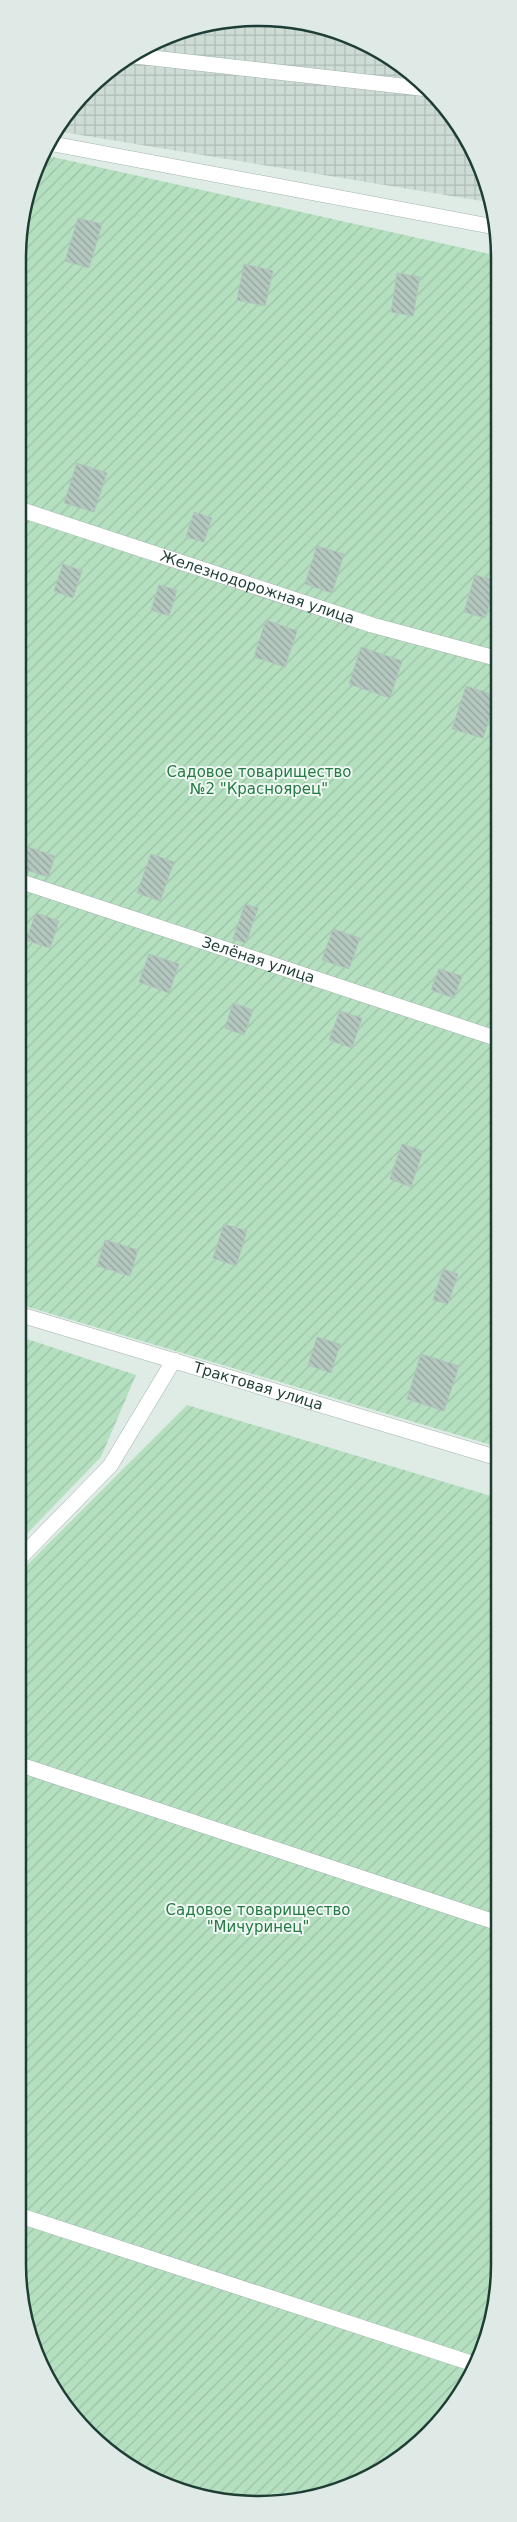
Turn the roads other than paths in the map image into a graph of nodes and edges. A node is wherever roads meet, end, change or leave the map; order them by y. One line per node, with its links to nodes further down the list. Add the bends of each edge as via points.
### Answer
1 (142, 57): 2 (street)
2 (416, 87)
3 (56, 144): 4 (street)
4 (489, 226)
5 (26, 511): 6 (street, Железнодорожная улица, via 372,625)
6 (491, 657)
7 (26, 883): 8 (street, Зелёная улица)
8 (491, 1037)
9 (26, 1316): 10 (street, Трактовая улица)
10 (174, 1360): 11 (street, Трактовая улица); 12 (street, via 110,1466)
11 (491, 1456)
12 (26, 1552)
13 (26, 1767): 14 (street)
14 (491, 1921)
15 (26, 2218): 16 (street)
16 (469, 2362)

